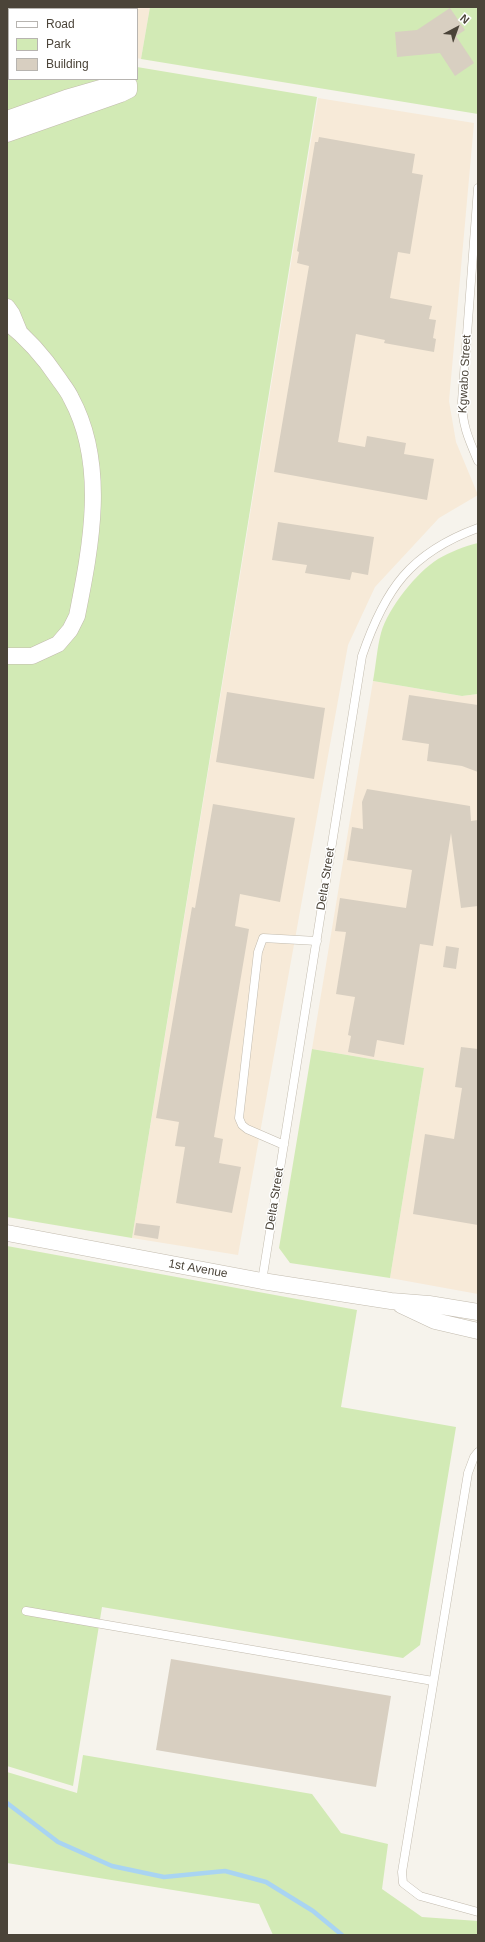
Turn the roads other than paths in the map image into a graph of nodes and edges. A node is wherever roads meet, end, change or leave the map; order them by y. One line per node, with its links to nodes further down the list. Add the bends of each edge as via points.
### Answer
1 (7, 119): 2 (street, via 118,83 127,83 129,87 129,90 121,94)
2 (7, 134)
3 (478, 188): 6 (lane, Kgwabo Street, via 462,419)
4 (7, 307): 5 (street, via 12,314)
5 (13, 326): 8 (street, via 48,364 72,398 88,445 92,475 92,520 77,616 70,630 58,644 32,656)
6 (478, 461)
7 (478, 528): 9 (lane, Delta Street, via 458,535 436,548 409,569 388,595 371,629 362,656)
8 (7, 656)
9 (317, 941): 10 (lane, Delta Street); 10 (lane, via 263,938 258,952 239,1118 247,1129)
10 (284, 1145): 12 (lane, Delta Street)
11 (7, 1233): 12 (street, 1st Avenue)
12 (262, 1281): 13 (street, 1st Avenue)
13 (391, 1301): 14 (street, 1st Avenue); 15 (street, 1st Avenue, via 435,1321)
14 (478, 1312)
15 (478, 1331)
16 (478, 1452): 18 (lane, via 468,1473)
17 (26, 1611): 18 (lane)
18 (433, 1681): 19 (lane, via 404,1852 403,1883 420,1896)
19 (478, 1912)

